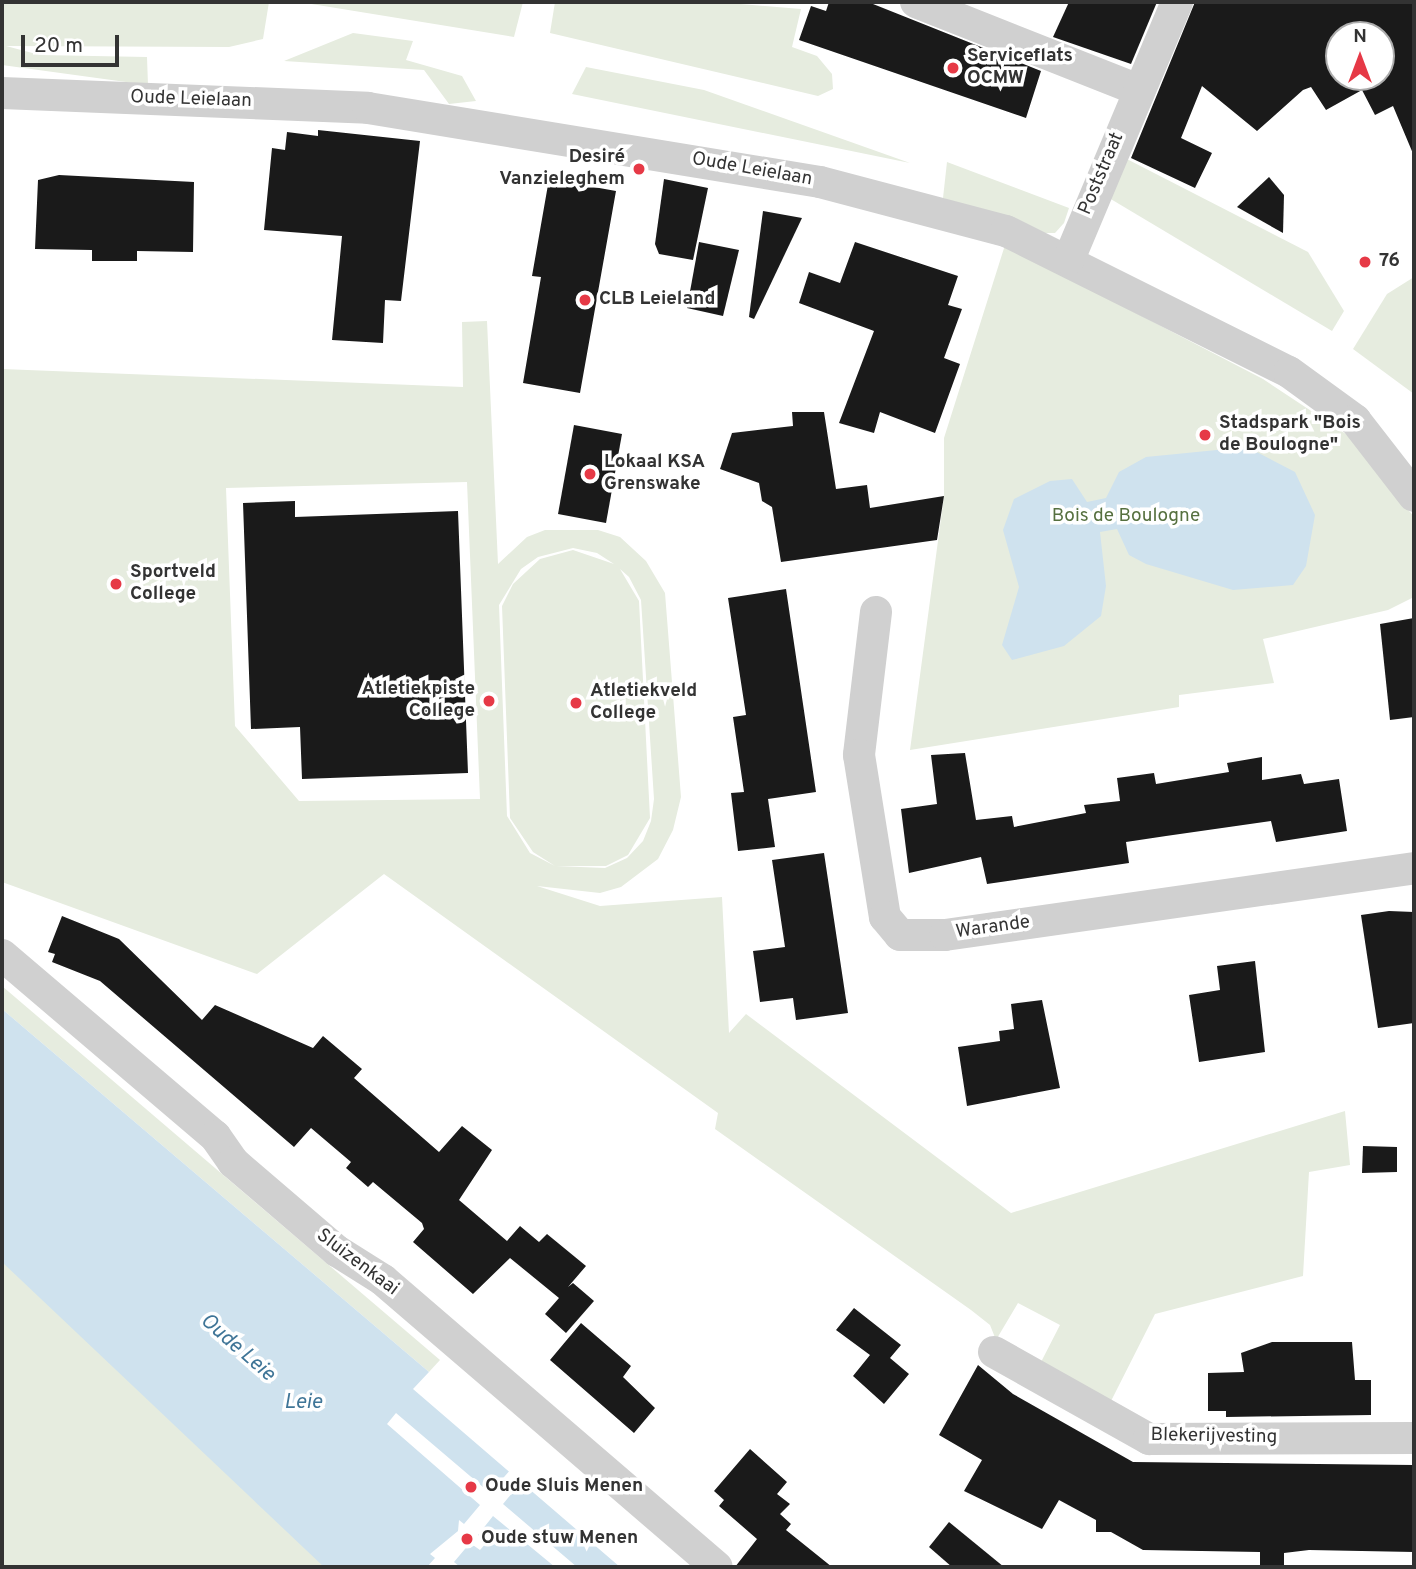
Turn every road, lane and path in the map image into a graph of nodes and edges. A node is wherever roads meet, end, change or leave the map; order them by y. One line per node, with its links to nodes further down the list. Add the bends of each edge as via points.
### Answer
1 (916, 2): 3 (street)
2 (1177, 2): 3 (street, Poststraat)
3 (1138, 90): 5 (street, Poststraat)
4 (2, 93): 5 (street, Oude Leielaan, via 368,108 552,134 820,182 1006,232)
5 (1069, 258): 6 (street, Oude Leielaan, via 1318,391 1355,421)
6 (1414, 496)
7 (876, 612): 8 (street, Warande, via 859,755 885,917 900,935 945,935)
8 (1414, 868)
9 (2, 955): 12 (street, Sluizenkaai, via 215,1136 233,1162 264,1189 337,1251 383,1280)
10 (994, 1352): 11 (street, Blekerijvesting, via 1149,1440)
11 (1414, 1438)
12 (717, 1567)

